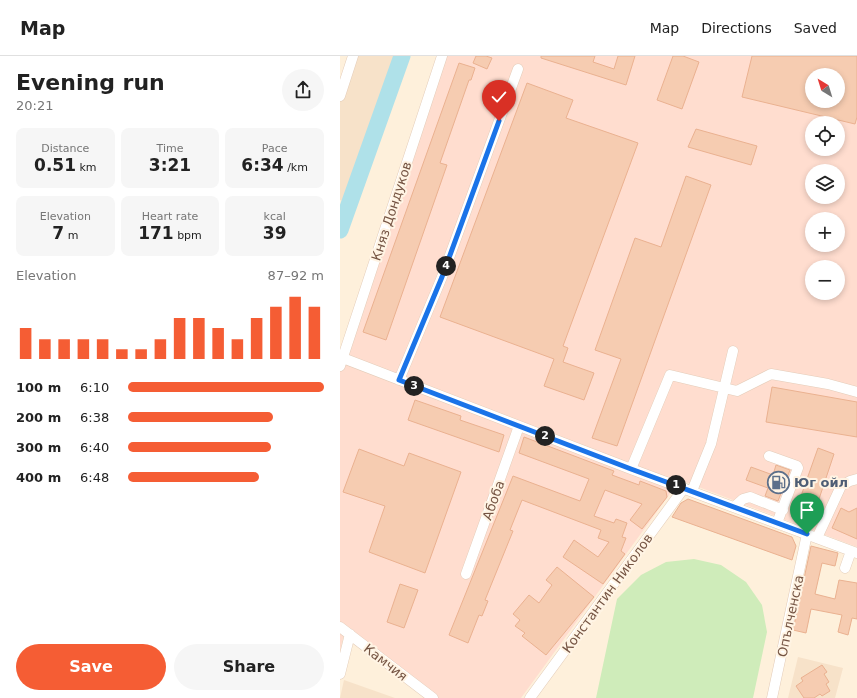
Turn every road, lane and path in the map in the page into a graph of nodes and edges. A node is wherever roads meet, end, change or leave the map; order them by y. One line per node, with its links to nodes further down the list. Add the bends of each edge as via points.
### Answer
1 (354, 56): 4 (street)
2 (442, 56): 6 (street, Княз Дондуков)
3 (518, 69): 7 (street, via 442,277)
4 (340, 96)
5 (732, 351): 8 (street, Константин Николов)
6 (341, 360): 7 (street)
7 (399, 380): 10 (street)
8 (723, 388): 9 (street, via 737,391 771,374); 12 (street, via 670,375); 14 (street, Константин Николов, via 711,444)
9 (857, 392)
10 (519, 426): 12 (street); 21 (street, Абоба)
11 (769, 456): 16 (street, via 798,468)
12 (631, 469): 14 (street)
13 (857, 480): 18 (street, Опълченска, via 841,486)
14 (688, 490): 15 (street); 26 (street, Константин Николов)
15 (734, 507): 16 (street, via 743,499 750,497); 17 (street)
16 (782, 510): 17 (street)
17 (777, 523): 18 (street)
18 (812, 536): 19 (street); 27 (street, Опълченска)
19 (854, 552): 20 (street)
20 (845, 568)
21 (466, 574)
22 (340, 627): 23 (street, Камчия)
23 (350, 634): 24 (street); 25 (street, Камчия)
24 (340, 674)
25 (428, 697)
26 (530, 698)
27 (772, 698)

